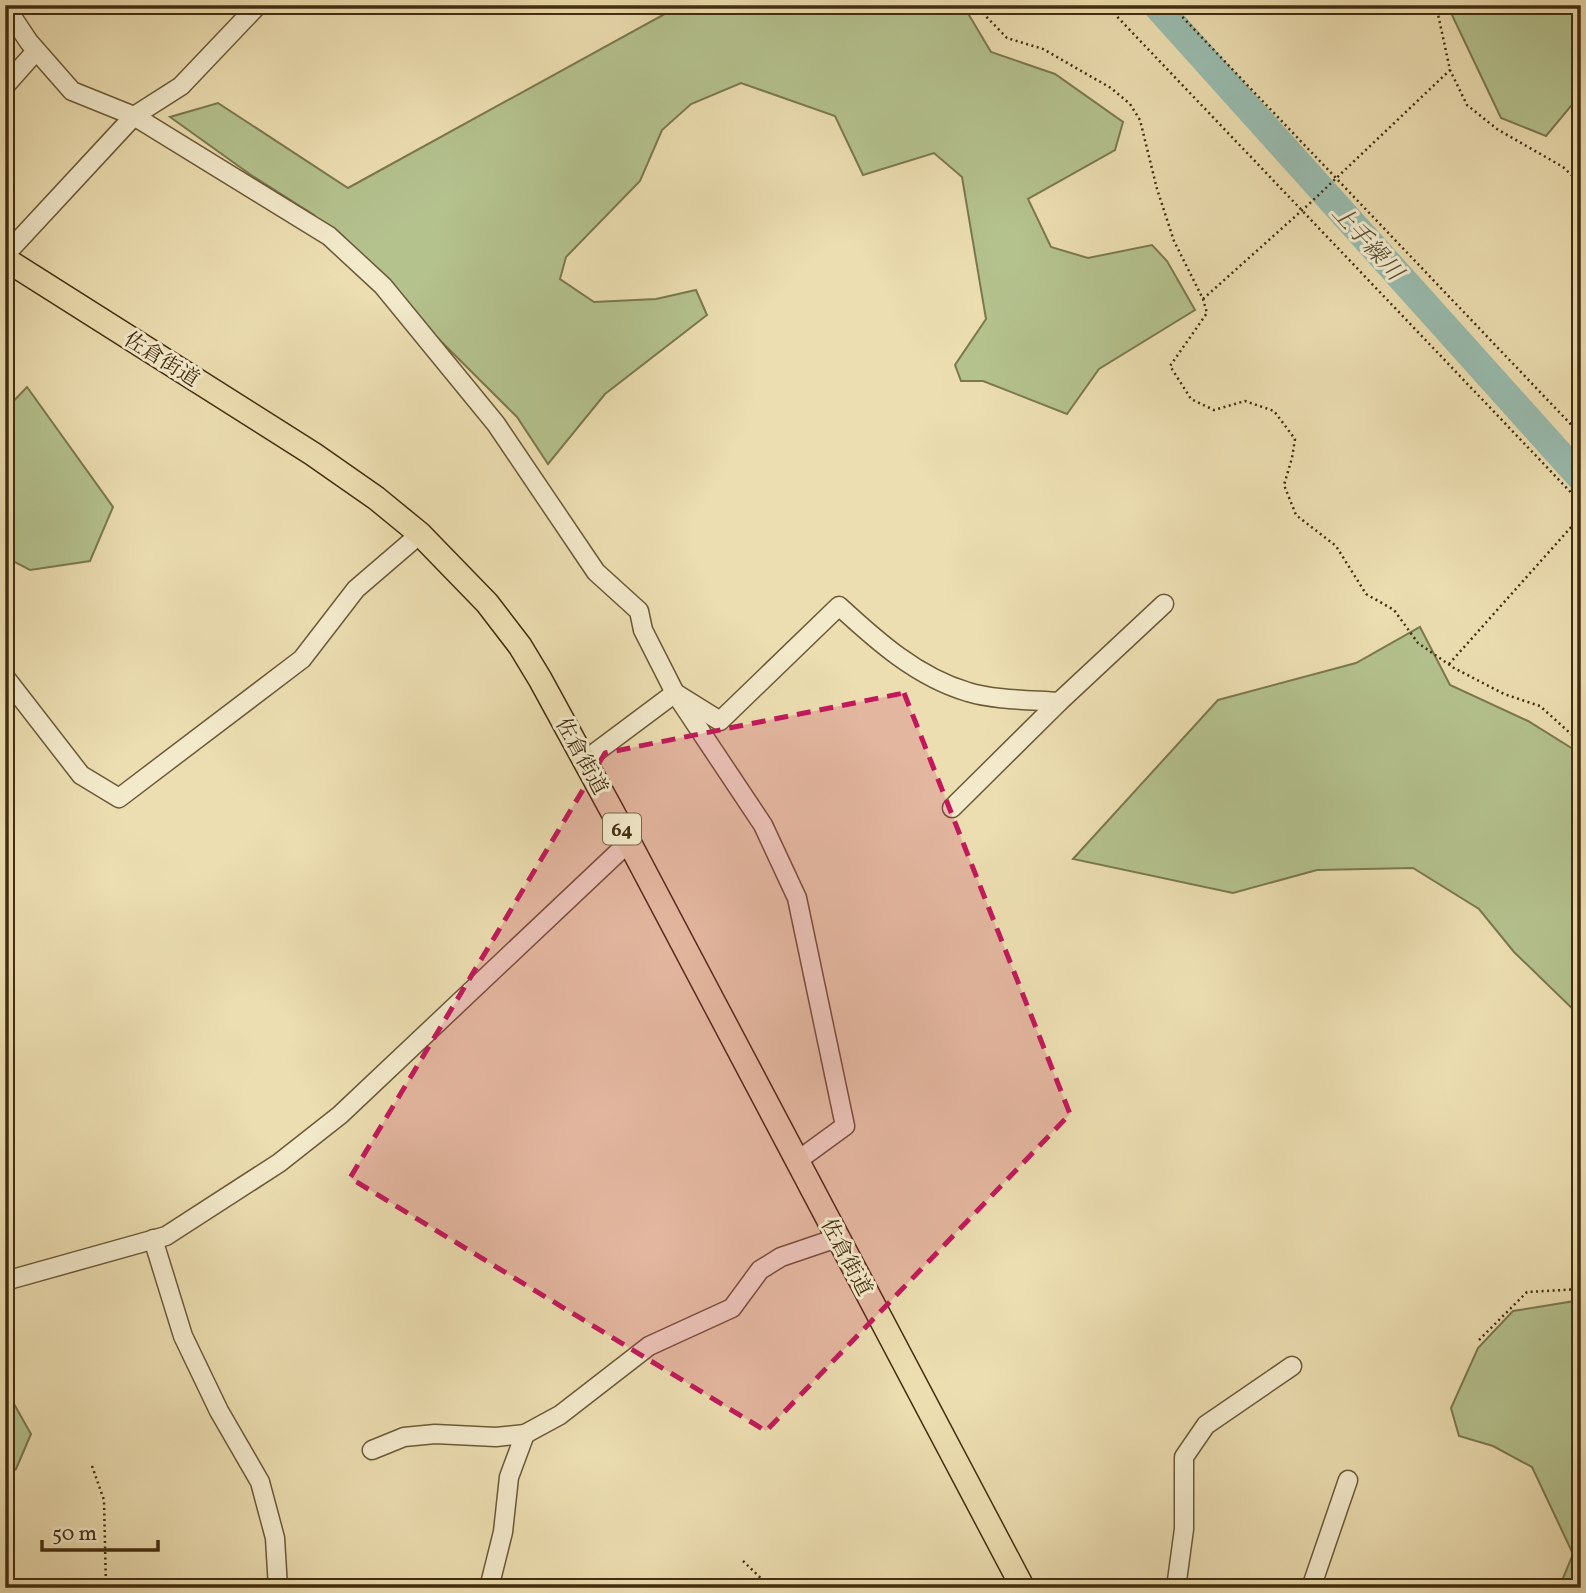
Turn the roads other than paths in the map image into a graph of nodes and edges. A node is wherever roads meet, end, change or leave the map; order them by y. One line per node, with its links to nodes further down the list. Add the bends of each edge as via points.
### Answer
1 (258, 5): 5 (street, via 181,86)
2 (5, 6): 3 (street)
3 (36, 51): 4 (street); 5 (street, via 72,91)
4 (5, 86)
5 (134, 116): 6 (street); 10 (street, via 329,236 383,286 496,424 596,572 639,611 643,630)
6 (5, 257): 7 (main road, 佐倉街道 / 64, via 313,454)
7 (420, 534): 9 (street, via 356,589 302,659 119,798 81,775); 12 (main road, 佐倉街道 / 64, via 487,603 520,646)
8 (1164, 604): 11 (street)
9 (5, 677)
10 (675, 693): 11 (street, via 720,721 839,606 881,646 934,679 970,693); 12 (street); 15 (street, via 764,825 797,898 845,1126)
11 (1059, 702): 13 (street)
12 (584, 761): 14 (main road, 佐倉街道 / 64)
13 (952, 808)
14 (629, 842): 15 (main road, 佐倉街道 / 64); 17 (street, via 340,1115 227,1198)
15 (797, 1161): 16 (main road, 佐倉街道 / 64)
16 (837, 1238): 20 (street, via 781,1257 760,1270 732,1308 649,1346 560,1415); 25 (main road, 佐倉街道 / 64)
17 (153, 1240): 18 (street); 23 (street, via 183,1336 260,1482 275,1538)
18 (5, 1281)
19 (1292, 1366): 26 (street, via 1206,1425 1184,1457 1184,1529)
20 (525, 1434): 21 (street, via 404,1437); 24 (street, via 509,1477 503,1532)
21 (372, 1450)
22 (1348, 1480): 27 (street)
23 (278, 1588)
24 (489, 1588)
25 (1023, 1588)
26 (1176, 1588)
27 (1311, 1588)

